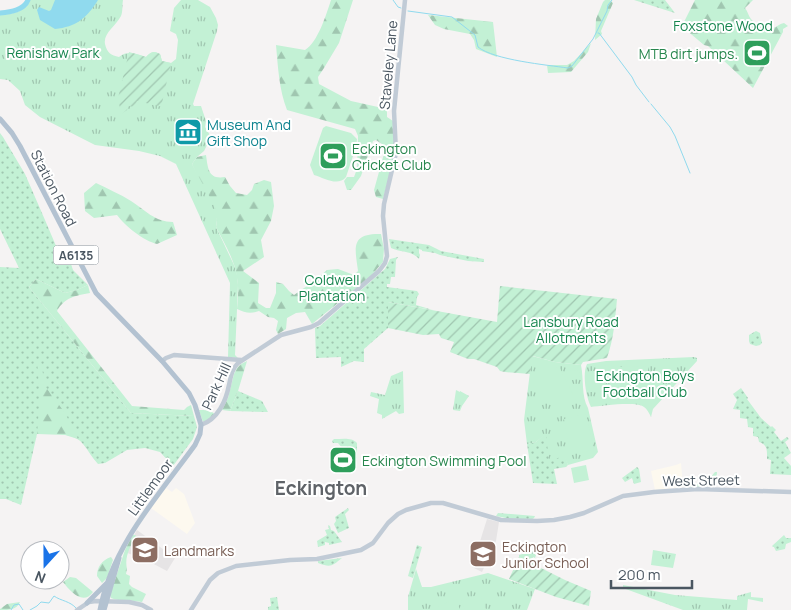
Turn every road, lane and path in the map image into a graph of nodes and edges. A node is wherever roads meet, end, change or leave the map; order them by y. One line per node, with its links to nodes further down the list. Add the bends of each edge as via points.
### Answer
1 (405, 0): 3 (main road, Staveley Lane, via 394,111 396,153 383,216 385,263 319,323 281,335)
2 (0, 119): 5 (main road, Station Road / A6135, via 20,146 96,293)
3 (250, 355): 4 (main road, Park Hill)
4 (241, 360): 5 (main road, via 178,355); 6 (main road, Park Hill, via 233,370 220,409 212,420)
5 (162, 361): 6 (main road, A6135, via 189,393)
6 (201, 425): 8 (main road, Littlemoor / A6135, via 195,445 127,540 115,562)
7 (791, 492): 14 (main road, West Street, via 688,489 628,495 584,513 537,521 501,520 435,502 394,516 376,540 361,550 317,559 247,564 222,570 212,576)
8 (110, 584): 9 (main road, Littlemoor / A6135); 10 (main road)
9 (104, 601): 10 (main road); 12 (main road, A6135); 13 (main road, via 142,605)
10 (86, 603): 11 (main road)
11 (77, 610)
12 (102, 610)
13 (151, 610)
14 (191, 610)

